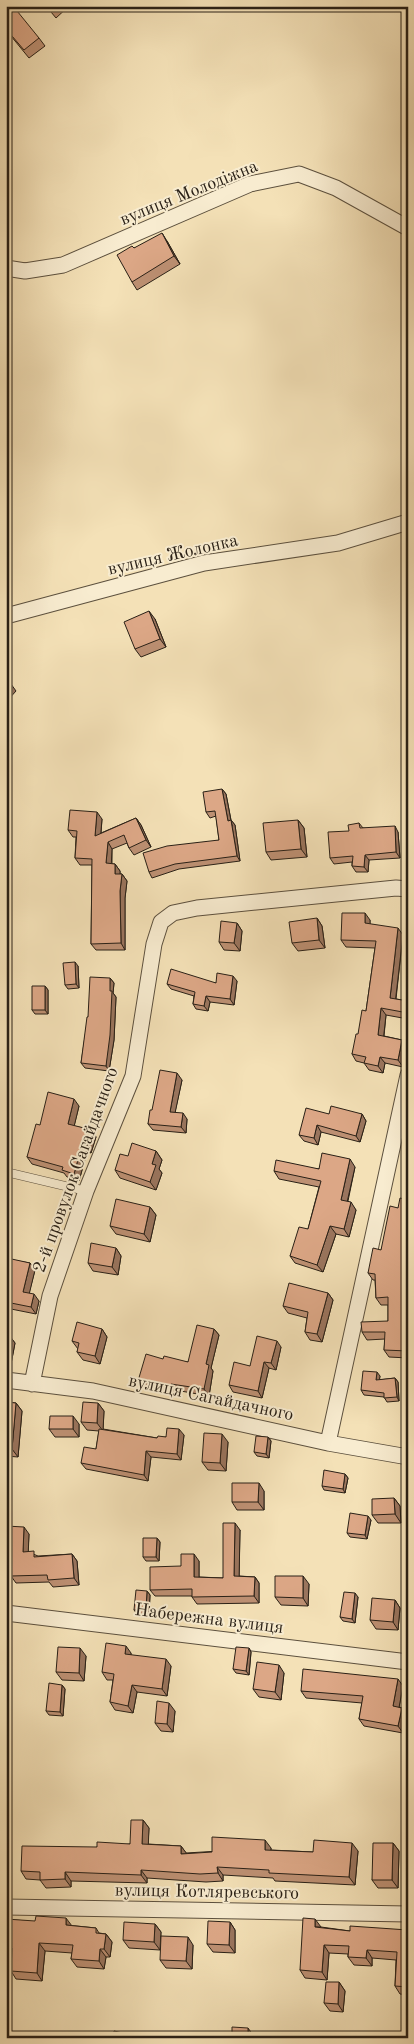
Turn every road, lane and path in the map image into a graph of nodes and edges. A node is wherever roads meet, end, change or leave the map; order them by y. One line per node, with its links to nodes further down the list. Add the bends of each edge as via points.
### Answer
1 (408, 228): 2 (street, вулиця Молодіжна, via 336,188 300,174 250,184 63,265 26,271)
2 (6, 268)
3 (408, 522): 4 (street, вулиця Жолонка, via 338,543 204,563)
4 (6, 616)
5 (408, 889): 8 (street, 2-й провулок Сагайдачного, via 197,908 173,913 161,922 154,944 133,1076)
6 (408, 1075): 11 (street)
7 (6, 1172): 8 (lane)
8 (86, 1191): 10 (street, 2-й провулок Сагайдачного, via 50,1296)
9 (6, 1380): 10 (street, вулиця Сагайдачного)
10 (32, 1384): 11 (street, вулиця Сагайдачного, via 93,1391)
11 (328, 1443): 12 (street, вулиця Сагайдачного)
12 (408, 1457)
13 (6, 1613): 14 (street, Набережна вулиця)
14 (408, 1662)
15 (6, 1907): 16 (street, вулиця Котляревського)
16 (408, 1914)

